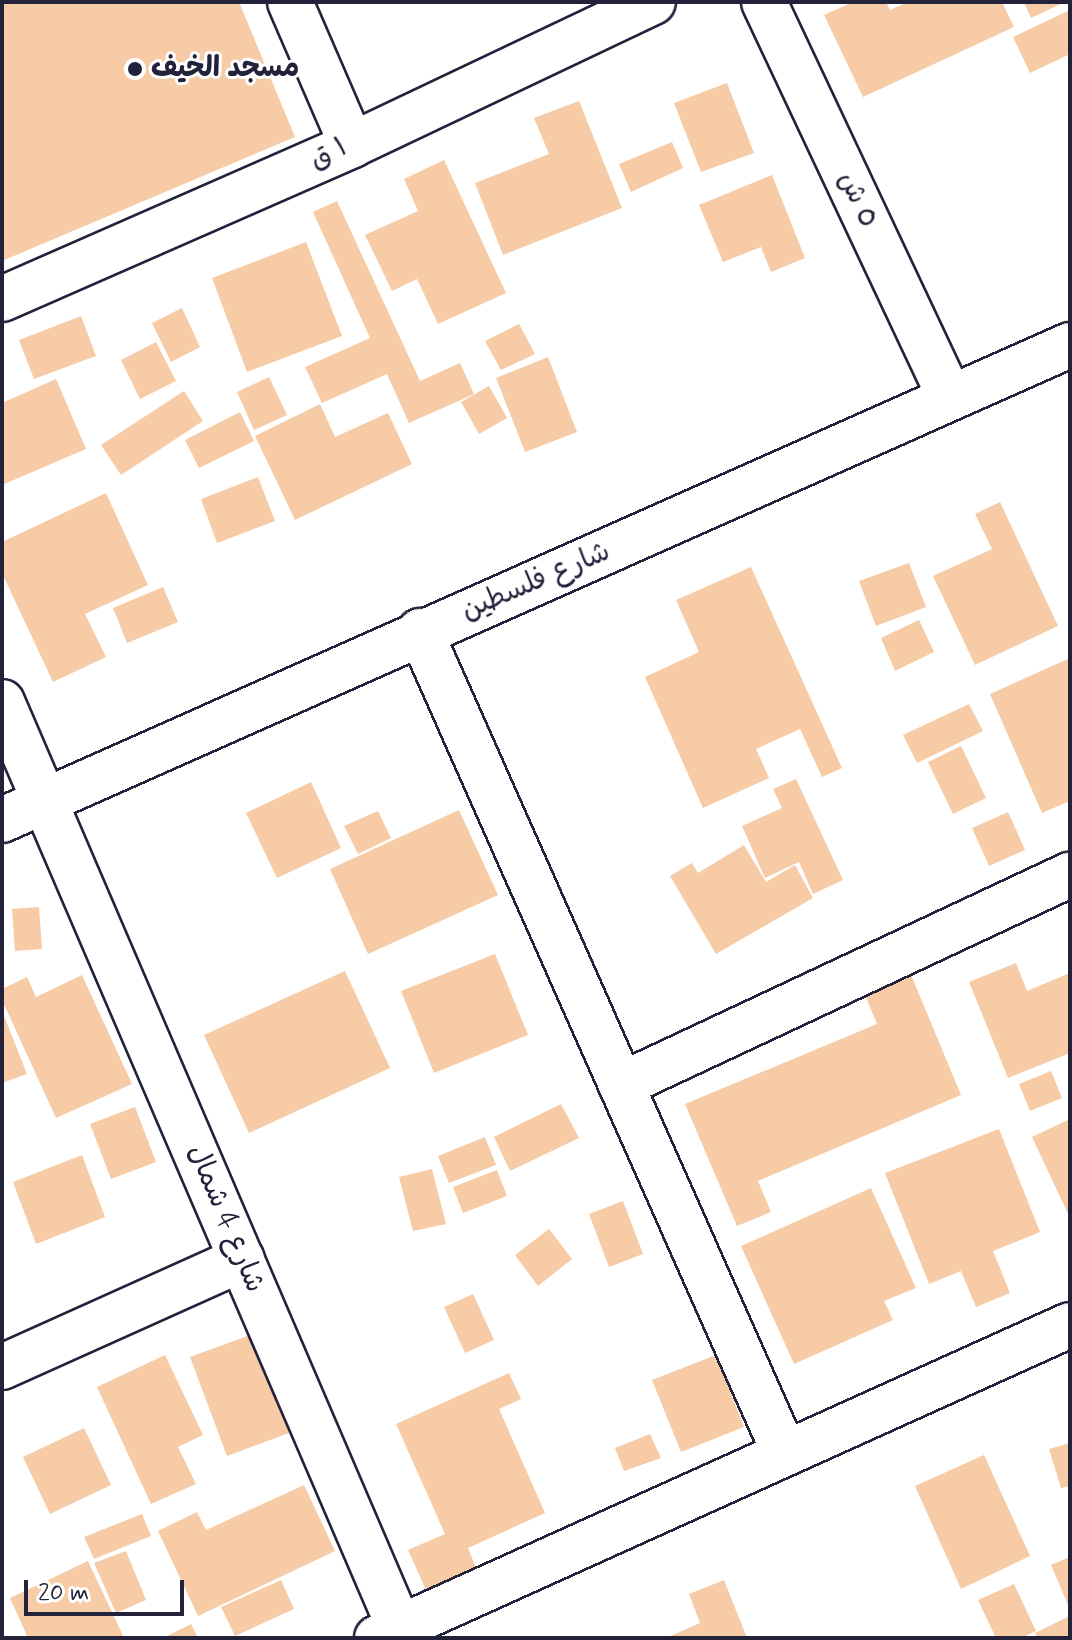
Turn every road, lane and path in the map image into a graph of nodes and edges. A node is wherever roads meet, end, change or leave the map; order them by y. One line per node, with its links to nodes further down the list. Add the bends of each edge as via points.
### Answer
1 (290, 2): 4 (street)
2 (653, 2): 4 (street, ١ ق)
3 (764, 2): 7 (street, ٥ ش)
4 (352, 145): 5 (street, ١ ق)
5 (2, 299)
6 (1070, 345): 7 (street, شارع فلسطين)
7 (950, 397): 8 (street, شارع فلسطين)
8 (420, 631): 10 (street, شارع فلسطين); 13 (street)
9 (2, 702): 10 (street, شارع 4 شمال)
10 (44, 801): 11 (street, شارع فلسطين); 14 (street, شارع 4 شمال)
11 (2, 820)
12 (1070, 875): 13 (street)
13 (621, 1085): 17 (street)
14 (242, 1259): 16 (street); 18 (street, شارع 4 شمال)
15 (1070, 1325): 17 (street)
16 (2, 1367)
17 (785, 1454): 18 (street)
18 (394, 1635)

